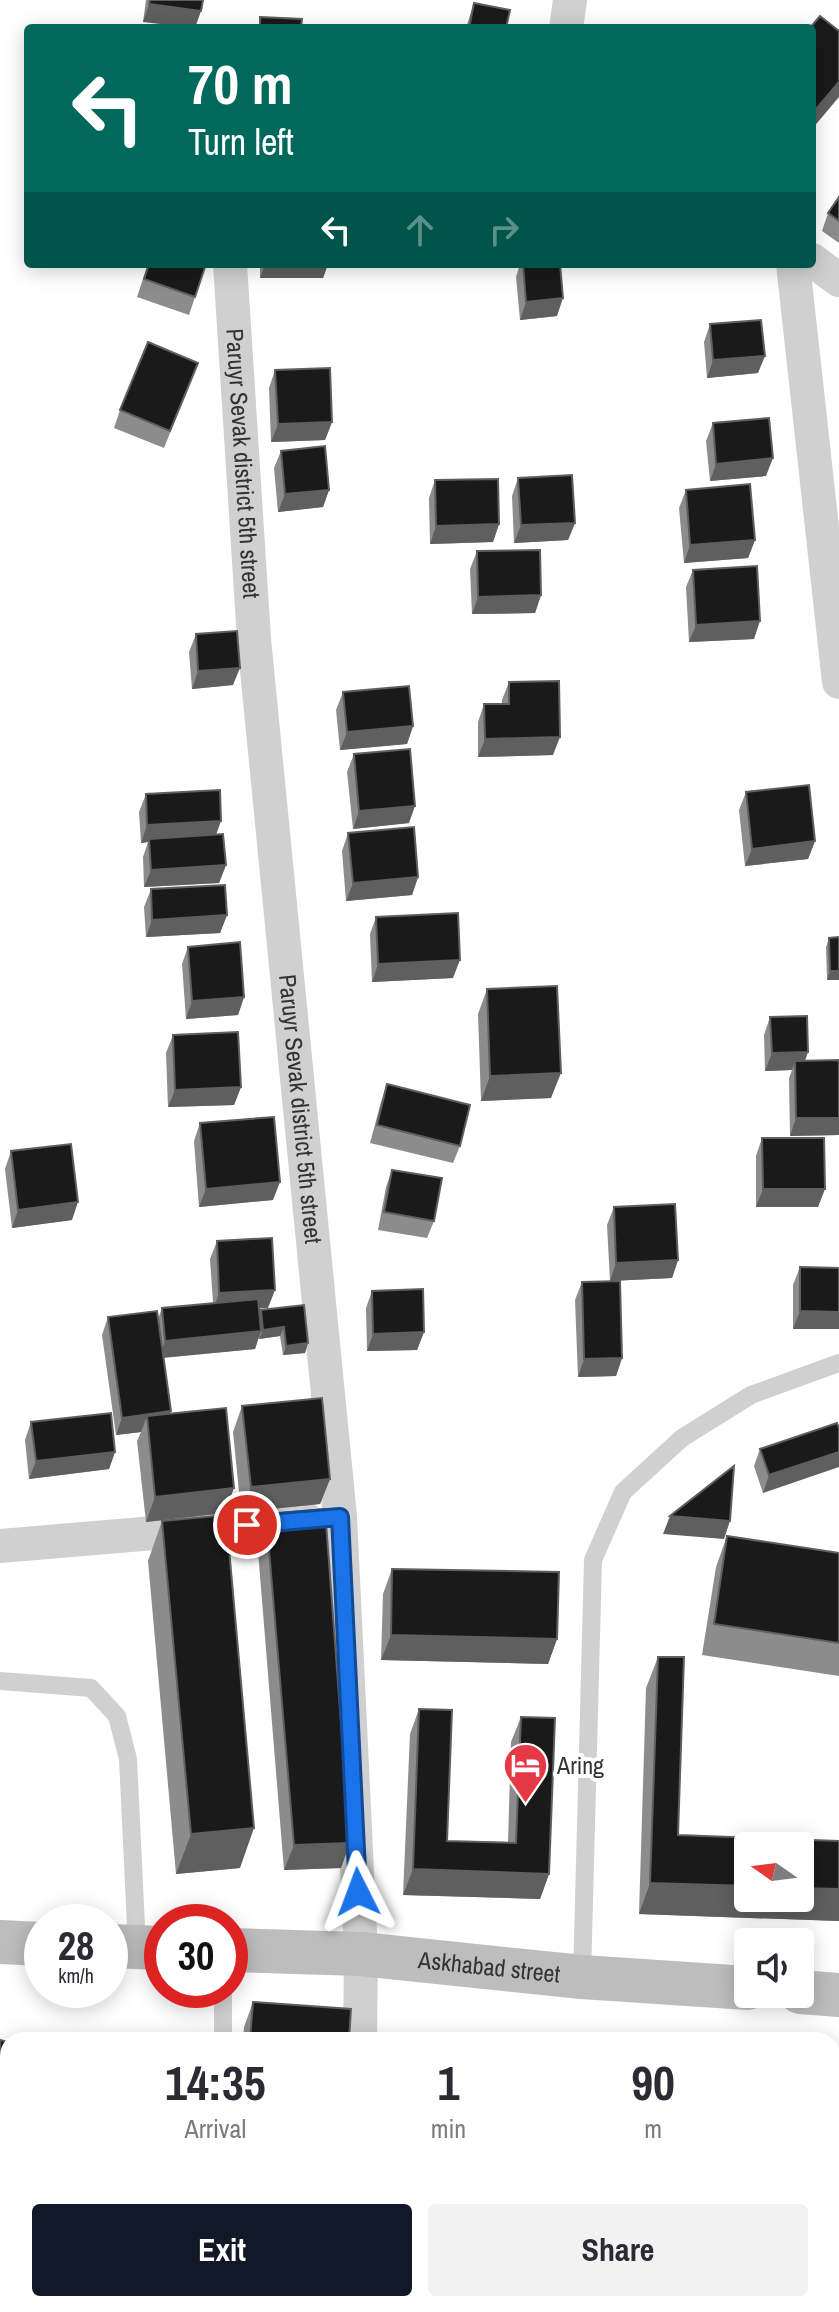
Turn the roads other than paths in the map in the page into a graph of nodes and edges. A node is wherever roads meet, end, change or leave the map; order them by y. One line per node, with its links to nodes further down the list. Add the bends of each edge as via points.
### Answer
1 (570, 0): 2 (street)
2 (567, 24)
3 (816, 263): 6 (street)
4 (230, 268): 9 (street, Paruyr Sevak district 5th street, via 254,639)
5 (793, 268): 7 (street)
6 (839, 280)
7 (839, 682)
8 (839, 1363): 17 (lane, via 751,1395 682,1438 623,1492 593,1560)
9 (340, 1517): 10 (street); 16 (street, Paruyr Sevak district 5th street)
10 (0, 1546)
11 (0, 1681): 14 (lane, via 91,1688 117,1716 128,1759)
12 (0, 1942): 13 (street)
13 (24, 1943)
14 (136, 1947)
15 (248, 1951): 16 (street, Askhabad street)
16 (361, 1954): 17 (street, Askhabad street); 23 (street, Paruyr Sevak district 5th street)
17 (582, 1977): 18 (street, Askhabad street)
18 (734, 1987)
19 (814, 1993): 20 (street)
20 (839, 1995)
21 (223, 2008): 22 (lane)
22 (223, 2032)
23 (360, 2032)

